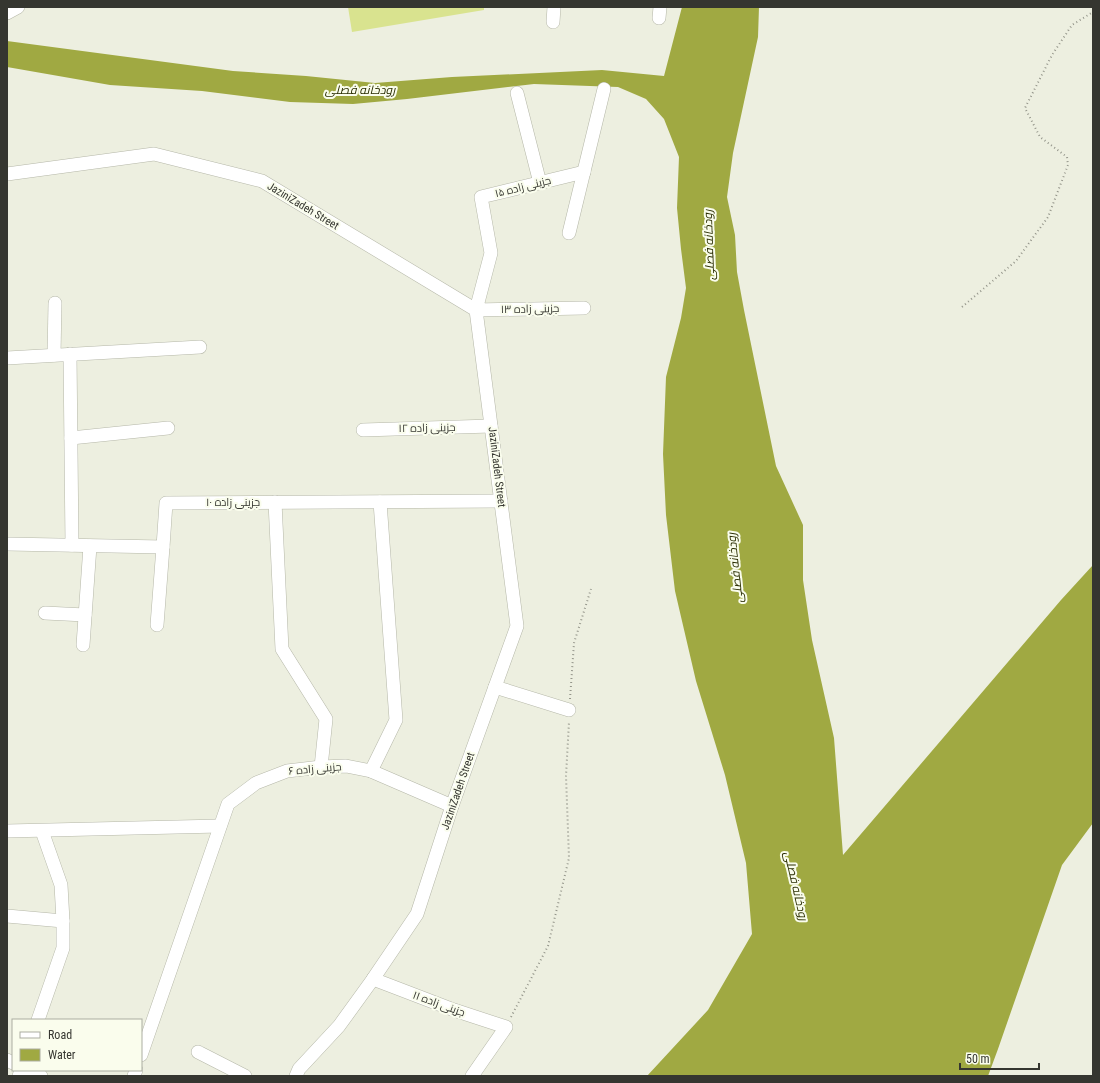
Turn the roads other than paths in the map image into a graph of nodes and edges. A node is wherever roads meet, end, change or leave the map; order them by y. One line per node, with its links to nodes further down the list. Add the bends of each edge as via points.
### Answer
1 (18, 7): 3 (street)
2 (554, 7): 4 (street)
3 (7, 13)
4 (553, 22)
5 (604, 89): 7 (street)
6 (517, 93): 9 (street)
7 (584, 172): 9 (street, جزینی زاده ۱۵); 10 (street)
8 (7, 174): 13 (street, JaziniZadeh Street, via 154,154 262,181)
9 (540, 183): 13 (street, جزینی زاده ۱۵, via 481,198 491,253)
10 (569, 233)
11 (56, 303): 16 (street)
12 (584, 308): 13 (street, جزینی زاده ۱۳)
13 (476, 310): 18 (street, JaziniZadeh Street)
14 (200, 347): 15 (street)
15 (70, 354): 16 (street); 21 (street)
16 (54, 355): 17 (street)
17 (7, 358)
18 (491, 426): 20 (street, جزینی زاده ۱۲); 22 (street, JaziniZadeh Street)
19 (168, 428): 21 (street)
20 (363, 430)
21 (71, 438): 26 (street)
22 (501, 501): 24 (street, جزینی زاده ۱۰); 33 (street, JaziniZadeh Street, via 517,626)
23 (275, 502): 24 (street, جزینی زاده ۱۰); 28 (street, جزینی زاده ۱۰, via 166,503); 35 (street, via 282,649 326,719)
24 (380, 502): 36 (street, via 396,720)
25 (7, 544): 26 (street)
26 (72, 545): 27 (street)
27 (90, 546): 28 (street); 30 (street)
28 (163, 547): 31 (street)
29 (45, 614): 30 (street)
30 (85, 615): 32 (street)
31 (157, 625)
32 (82, 645)
33 (495, 687): 34 (street); 37 (street, JaziniZadeh Street)
34 (569, 710)
35 (321, 767): 36 (street, جزینی زاده ۶, via 346,766); 38 (street, جزینی زاده ۶, via 287,771 256,783 228,804)
36 (371, 771): 37 (street, جزینی زاده ۶)
37 (452, 806): 43 (street, JaziniZadeh Street, via 417,914)
38 (220, 826): 39 (street); 45 (street, جزینی زاده ۶)
39 (42, 831): 40 (street); 42 (street, via 61,885)
40 (7, 832)
41 (7, 916): 42 (street)
42 (64, 921): 44 (street, via 63,948)
43 (373, 979): 50 (street, JaziniZadeh Street, via 339,1026 299,1069); 51 (street, جزینی زاده ۱۱, via 506,1027)
44 (38, 1019)
45 (142, 1052)
46 (198, 1052): 49 (street)
47 (31, 1071): 48 (street)
48 (41, 1076)
49 (245, 1076)
50 (296, 1076)
51 (472, 1076)

